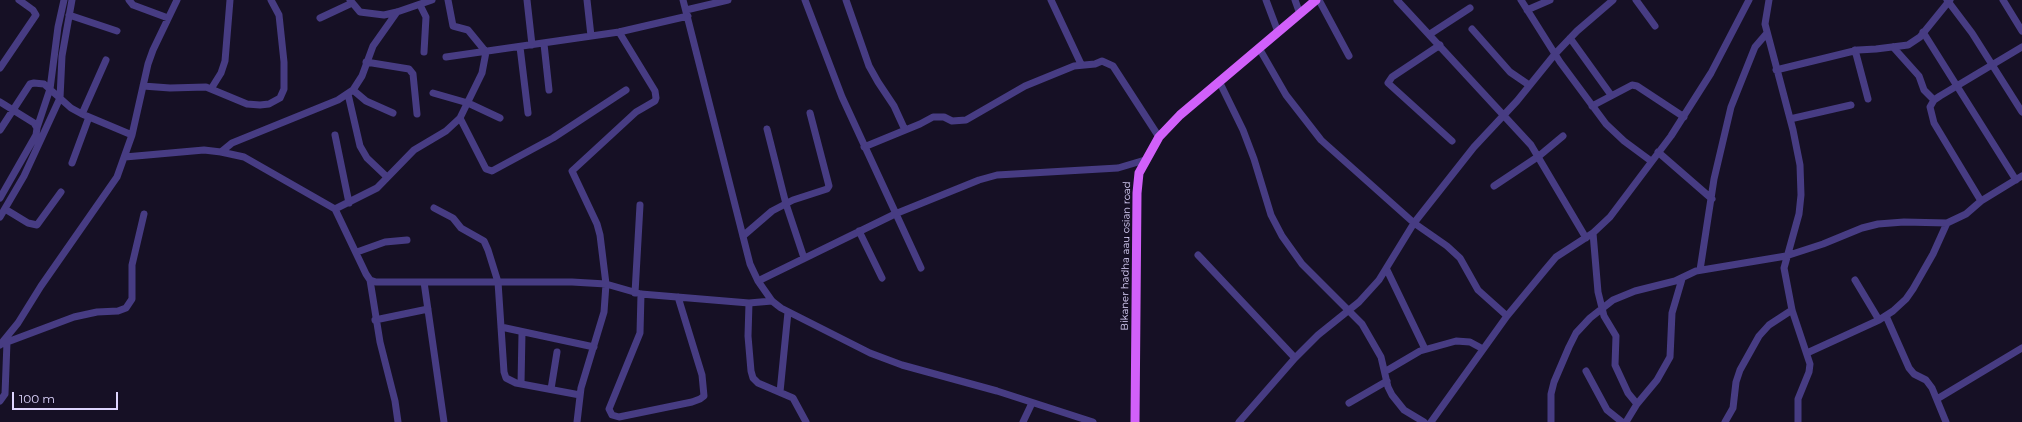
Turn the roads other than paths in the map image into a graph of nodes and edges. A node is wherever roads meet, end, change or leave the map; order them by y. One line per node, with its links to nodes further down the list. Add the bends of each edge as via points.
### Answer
1 (20, 0): 64 (street, via 34,10 36,15)
2 (64, 0): 80 (street, via 58,27)
3 (72, 0): 37 (street)
4 (129, 0): 38 (street, via 133,5)
5 (177, 0): 38 (street)
6 (230, 0): 75 (street, via 224,67)
7 (271, 0): 75 (street, via 278,15 284,62 282,94 274,102 260,105 247,104)
8 (432, 0): 31 (street)
9 (448, 0): 60 (street, via 453,26 468,30)
10 (527, 0): 52 (street)
11 (586, 0): 49 (street)
12 (683, 0): 35 (street)
13 (728, 0): 35 (street)
14 (805, 0): 109 (street, via 838,88)
15 (846, 0): 103 (street, via 869,66 894,106)
16 (1051, 0): 67 (street)
17 (1266, 0): 45 (street)
18 (1295, 0): 36 (street)
19 (1316, 0): 36 (main road, Bikaner hadha aau osian road)
20 (1319, 0): 62 (street)
21 (1397, 0): 48 (street)
22 (1521, 0): 33 (street)
23 (1550, 0): 33 (street)
24 (1613, 0): 50 (street)
25 (1636, 0): 40 (street)
26 (1749, 0): 96 (street, via 1717,64)
27 (1769, 0): 47 (street, via 1765,24)
28 (2003, 0): 43 (street)
29 (1948, 1): 46 (street); 68 (street)
30 (351, 2): 34 (street, via 356,9 366,13); 39 (street)
31 (420, 5): 34 (street); 59 (street, via 426,17)
32 (1470, 8): 48 (street)
33 (1527, 10): 61 (street)
34 (398, 12): 66 (street, via 373,46)
35 (687, 13): 44 (street); 137 (street)
36 (1300, 14): 45 (main road, Bikaner hadha aau osian road)
37 (69, 15): 42 (street); 80 (street)
38 (168, 18): 73 (street, via 153,50)
39 (320, 18)
40 (1655, 26)
41 (1472, 28): 72 (street, via 1510,72)
42 (117, 30)
43 (2022, 31)
44 (619, 32): 49 (street); 154 (street, via 655,91 656,98 636,112 572,171 597,224)
45 (1278, 32): 57 (main road, Bikaner hadha aau osian road)
46 (1923, 32): 55 (street, via 1914,42); 74 (street)
47 (1767, 33): 70 (street); 122 (street, via 1755,47 1731,107)
48 (1430, 34): 53 (street)
49 (591, 36): 51 (street)
50 (1570, 38): 61 (street); 81 (street)
51 (544, 44): 52 (street); 76 (street)
52 (532, 45): 54 (street)
53 (1440, 45): 95 (street); 108 (street, via 1392,77 1388,83)
54 (520, 47): 60 (street); 89 (street)
55 (1892, 47): 58 (street); 83 (street, via 1919,76 1924,90)
56 (2022, 47): 68 (street)
57 (1259, 48): 71 (main road, Bikaner hadha aau osian road); 133 (street, via 1286,95 1321,140)
58 (1854, 50): 70 (street); 82 (street)
59 (424, 52)
60 (486, 52): 63 (street); 85 (street, via 482,73)
61 (1555, 54): 72 (street); 87 (street)
62 (1349, 56)
63 (446, 57)
64 (2, 60): 69 (street)
65 (106, 60): 94 (street)
66 (366, 62): 78 (street, via 362,76); 93 (street, via 405,68 412,72)
67 (1081, 64): 103 (street, via 1025,86 966,120 952,121 939,116); 107 (street, via 1089,65 1102,61 1113,66)
68 (1992, 66): 74 (street); 90 (street)
69 (0, 68)
70 (1776, 70): 99 (street)
71 (1219, 81): 107 (main road, Bikaner hadha aau osian road); 162 (street, via 1243,130 1271,215 1282,236 1302,264)
72 (1529, 85): 95 (street)
73 (143, 86): 75 (street); 104 (street)
74 (1957, 86): 83 (street); 118 (street)
75 (211, 89)
76 (549, 90)
77 (626, 90): 97 (street, via 553,138 492,171 486,169)
78 (351, 92): 91 (street); 110 (street, via 297,118 232,143); 117 (street, via 360,146 367,158)
79 (433, 93): 85 (street)
80 (55, 94): 88 (street, via 40,83 30,84); 94 (street, via 71,108); 100 (street); 128 (street, via 24,176)
81 (1611, 95): 87 (street); 96 (street, via 1627,87 1637,86)
82 (1868, 99)
83 (1934, 100): 123 (street, via 1930,107 1934,123)
84 (0, 102): 88 (street)
85 (468, 103): 97 (street); 98 (street)
86 (1851, 105): 99 (street)
87 (1592, 106): 115 (street, via 1614,133)
88 (13, 110): 100 (street, via 34,123); 102 (street)
89 (528, 112)
90 (2022, 112)
91 (393, 113)
92 (810, 113): 125 (street, via 829,186)
93 (417, 114)
94 (86, 116): 104 (street); 116 (street)
95 (1503, 116): 112 (street); 133 (street, via 1474,147)
96 (1684, 117): 111 (street)
97 (460, 118): 117 (street, via 446,131 414,150)
98 (500, 118)
99 (1790, 119): 142 (street, via 1800,165 1801,195 1799,214)
100 (37, 128): 121 (street, via 36,135)
101 (767, 129): 125 (street)
102 (0, 130)
103 (905, 130): 109 (street)
104 (132, 135): 113 (street)
105 (335, 135): 124 (street)
106 (1563, 136): 112 (street)
107 (1159, 137): 114 (main road, Bikaner hadha aau osian road)
108 (1452, 141)
109 (864, 147): 131 (street)
110 (222, 152): 113 (street, via 198,151); 129 (street, via 244,157)
111 (1658, 152): 115 (street); 122 (street)
112 (1539, 156): 119 (street); 138 (street)
113 (125, 157): 170 (street, via 117,177)
114 (1145, 160): 131 (street, via 1118,168 997,175 951,190); 196 (main road, Bikaner hadha aau osian road, via 1139,173 1137,193)
115 (1651, 161): 136 (street, via 1610,218)
116 (72, 163)
117 (387, 177): 124 (street, via 377,188)
118 (2019, 178): 123 (street)
119 (1494, 186)
120 (61, 192): 128 (street, via 37,224 28,222)
121 (0, 198)
122 (1712, 199): 146 (street)
123 (1981, 201): 134 (street, via 1966,214)
124 (349, 203): 129 (street)
125 (786, 204): 137 (street, via 769,213); 143 (street)
126 (640, 205): 155 (street)
127 (434, 208): 153 (street, via 453,218 462,228 484,241 492,258)
128 (5, 209): 132 (street)
129 (335, 209): 140 (street)
130 (144, 214): 170 (street, via 134,255 132,299 126,308 74,317)
131 (895, 214): 135 (street); 144 (street)
132 (0, 217)
133 (1414, 223): 145 (street); 164 (street, via 1460,258 1478,290)
134 (1947, 223): 142 (street, via 1878,224); 165 (street, via 1933,254 1906,299)
135 (859, 231): 143 (street); 147 (street)
136 (1593, 233): 138 (street); 160 (street)
137 (743, 236): 151 (street, via 750,264)
138 (1586, 238): 164 (street, via 1556,257)
139 (407, 240): 140 (street, via 385,242)
140 (357, 252): 149 (street)
141 (1198, 255): 177 (street)
142 (1786, 256): 146 (street); 161 (street, via 1784,268)
143 (804, 258): 151 (street)
144 (921, 268)
145 (1387, 270): 162 (street, via 1359,302); 173 (street)
146 (1700, 270): 148 (street)
147 (882, 278)
148 (1682, 279): 160 (street, via 1623,295); 189 (street, via 1672,313 1670,357 1657,380)
149 (370, 280): 152 (street, via 382,283); 166 (street)
150 (1856, 280): 167 (street)
151 (758, 281): 157 (street)
152 (424, 282): 153 (street); 159 (street)
153 (498, 282): 154 (street); 168 (street)
154 (606, 284): 155 (street); 171 (street, via 604,312)
155 (638, 294): 156 (street); 156 (street, via 640,333 609,409 612,415 619,417 692,402 704,396 702,375)
156 (678, 297): 158 (street)
157 (772, 301): 158 (street); 163 (street)
158 (749, 303): 183 (street, via 748,336 753,378 758,383)
159 (428, 309): 166 (street); 191 (street)
160 (1602, 309): 189 (street, via 1616,336 1615,365 1628,393); 200 (street, via 1576,333 1569,346 1551,394)
161 (1792, 310): 176 (street); 203 (street, via 1769,325 1756,342 1740,370 1733,408)
162 (1347, 311): 177 (street); 178 (street, via 1362,324)
163 (788, 312): 183 (street); 187 (street, via 870,353 902,365)
164 (1507, 316): 174 (street)
165 (1886, 316): 167 (street); 185 (street, via 1909,368 1914,374 1926,380)
166 (375, 320): 190 (street)
167 (1879, 320): 176 (street)
168 (501, 327): 169 (street); 181 (street, via 506,378)
169 (522, 333): 171 (street); 181 (street)
170 (3, 344): 186 (street, via 5,394)
171 (594, 347): 184 (street)
172 (2022, 348): 185 (street)
173 (1426, 349): 174 (street, via 1464,340); 178 (street)
174 (1483, 349): 199 (street)
175 (557, 352): 182 (street)
176 (1807, 353): 204 (street, via 1810,364 1798,399)
177 (1295, 358): 197 (street)
178 (1386, 371): 180 (street)
179 (1586, 371): 201 (street, via 1607,410)
180 (1387, 381): 188 (street); 198 (street, via 1392,395 1404,410)
181 (521, 384): 182 (street)
182 (551, 389): 184 (street)
183 (780, 392): 193 (street, via 793,398)
184 (580, 394): 192 (street)
185 (1937, 399): 205 (street)
186 (0, 401)
187 (1032, 402): 194 (street); 195 (street)
188 (1349, 403)
189 (1637, 404): 202 (street)
190 (398, 422)
191 (444, 422)
192 (577, 422)
193 (806, 422)
194 (1023, 422)
195 (1093, 422)
196 (1135, 422)
197 (1239, 422)
198 (1424, 422)
199 (1431, 422)
200 (1551, 422)
201 (1622, 422)
202 (1626, 422)
203 (1725, 422)
204 (1798, 422)
205 (1946, 422)

